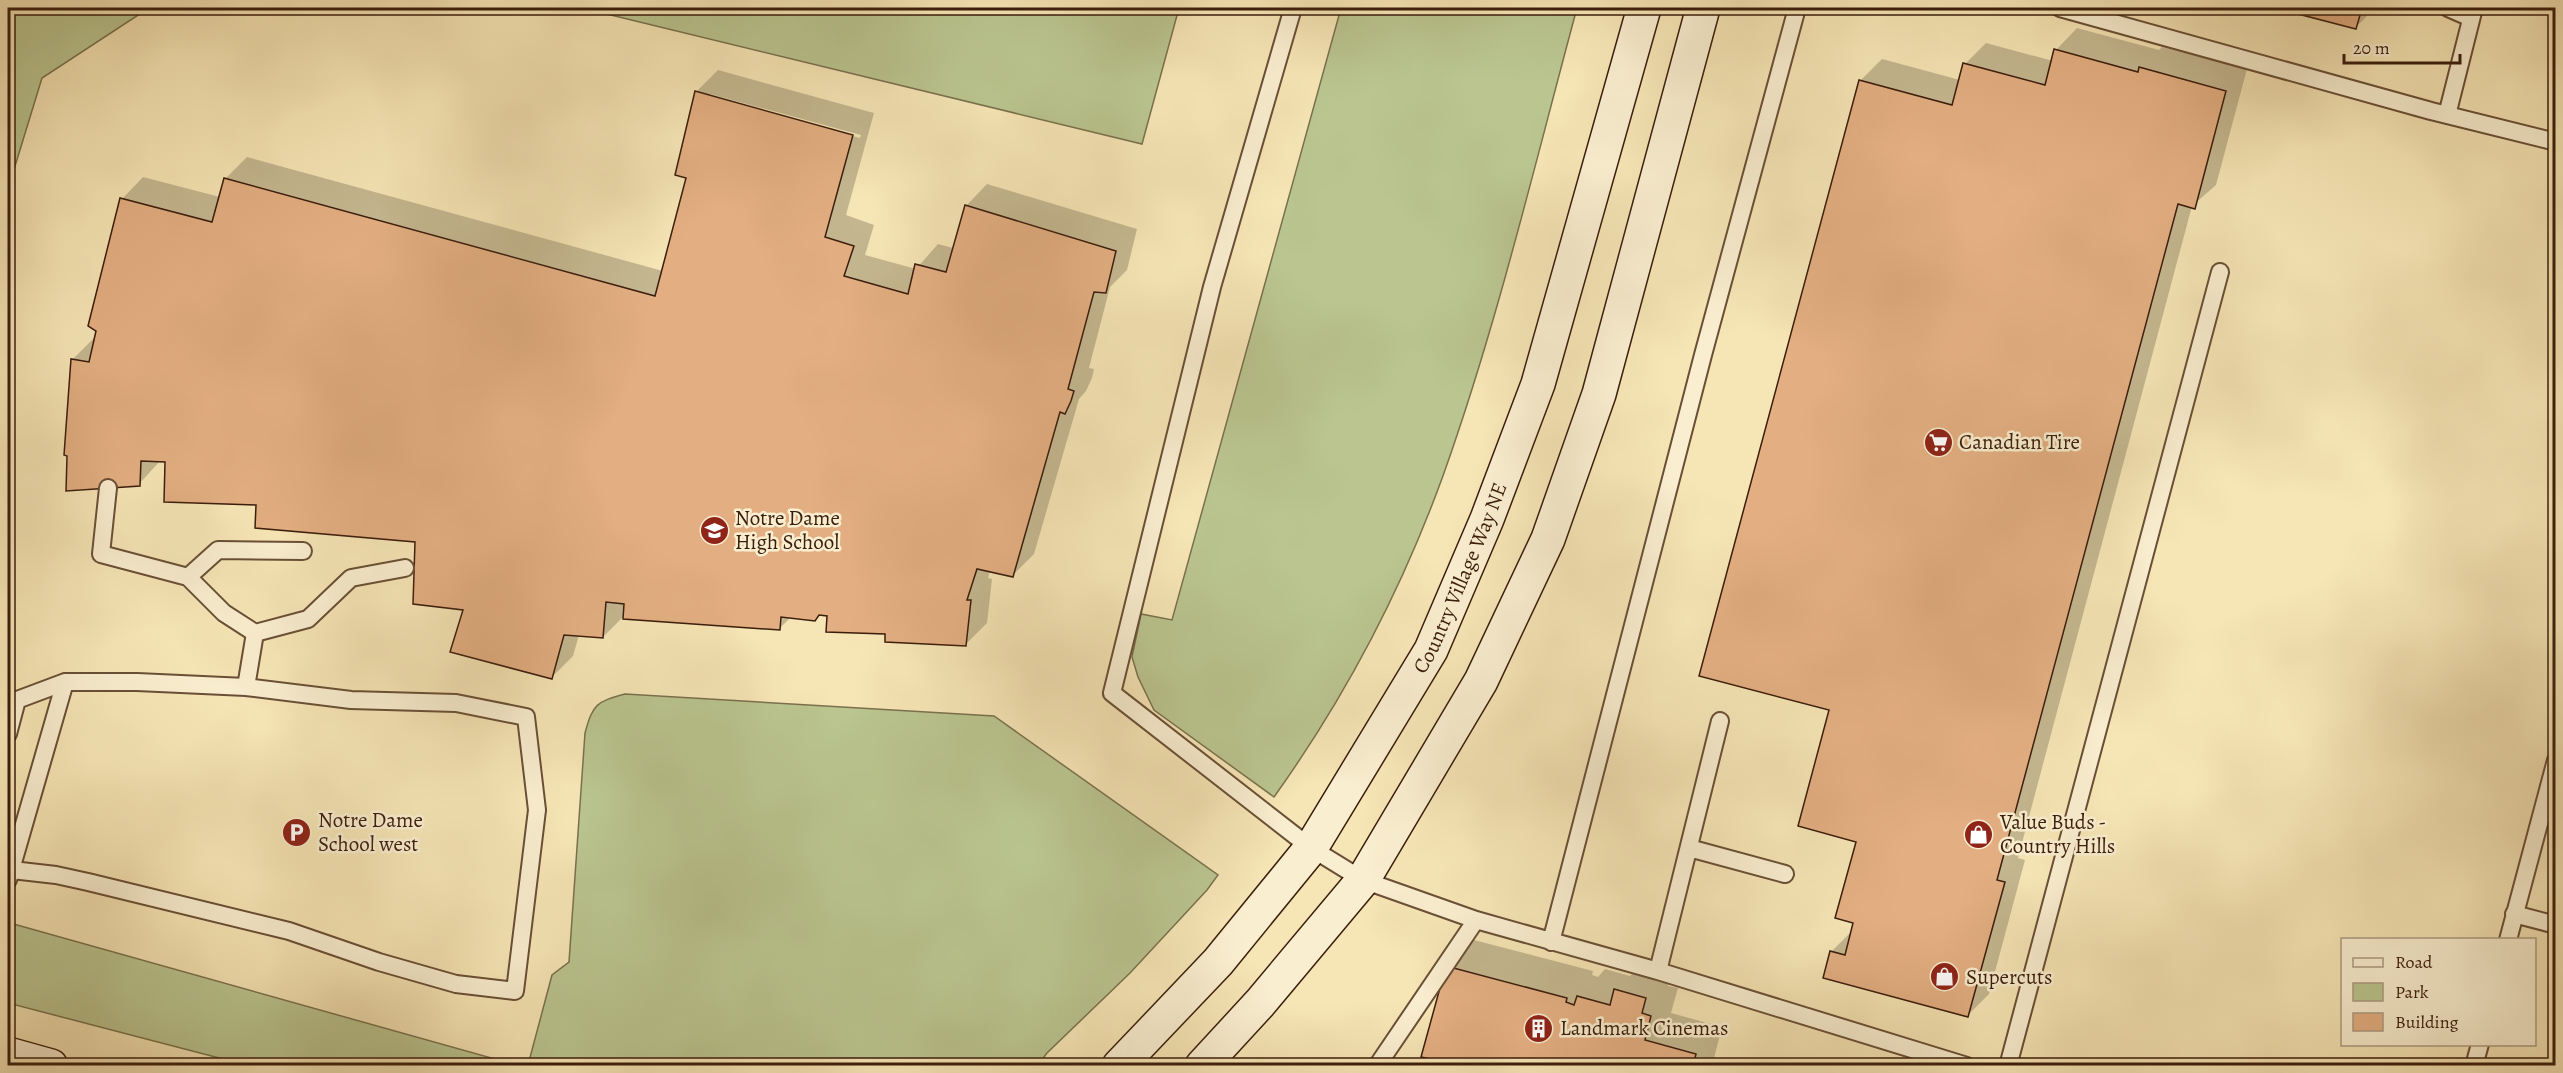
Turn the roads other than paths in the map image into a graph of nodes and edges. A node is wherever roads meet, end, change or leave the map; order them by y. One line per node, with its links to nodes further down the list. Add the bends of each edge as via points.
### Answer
1 (1293, 8): 21 (lane, via 1212,287 1112,693)
2 (1644, 8): 21 (street, Country Village Way NE, via 1538,384 1487,519 1431,650)
3 (1703, 8): 25 (street, via 1599,394 1548,539 1481,681)
4 (1797, 8): 30 (lane)
5 (2060, 8): 8 (lane)
6 (2448, 8): 7 (lane)
7 (2473, 13): 8 (lane)
8 (2447, 115): 9 (lane)
9 (2556, 142)
10 (2220, 272): 39 (lane)
11 (108, 488): 14 (lane, via 101,554)
12 (303, 551): 14 (lane, via 218,550)
13 (405, 568): 15 (lane, via 351,578 308,619)
14 (188, 577): 15 (lane, via 224,613)
15 (255, 633): 17 (lane)
16 (65, 682): 17 (lane); 19 (lane, via 17,700); 24 (lane)
17 (246, 687): 24 (lane, via 351,700 456,703 526,717 537,810 515,992 456,984 289,931 67,877)
18 (1720, 721): 22 (lane)
19 (8, 734)
20 (2556, 760): 26 (lane)
21 (1311, 848): 25 (lane); 35 (street, Country Village Way NE, via 1218,962)
22 (1689, 848): 23 (lane); 31 (lane)
23 (1785, 874)
24 (10, 875)
25 (1363, 880): 27 (lane); 36 (street, via 1260,1004)
26 (2514, 914): 28 (lane); 29 (lane)
27 (1476, 920): 30 (lane); 37 (lane)
28 (2556, 925)
29 (2508, 938)
30 (1551, 942): 31 (lane)
31 (1658, 971): 38 (lane)
32 (2479, 1046): 40 (lane)
33 (8, 1054): 34 (street)
34 (51, 1065)
35 (1119, 1065)
36 (1202, 1065)
37 (1377, 1065)
38 (1967, 1065)
39 (2008, 1065)
40 (2474, 1065)

